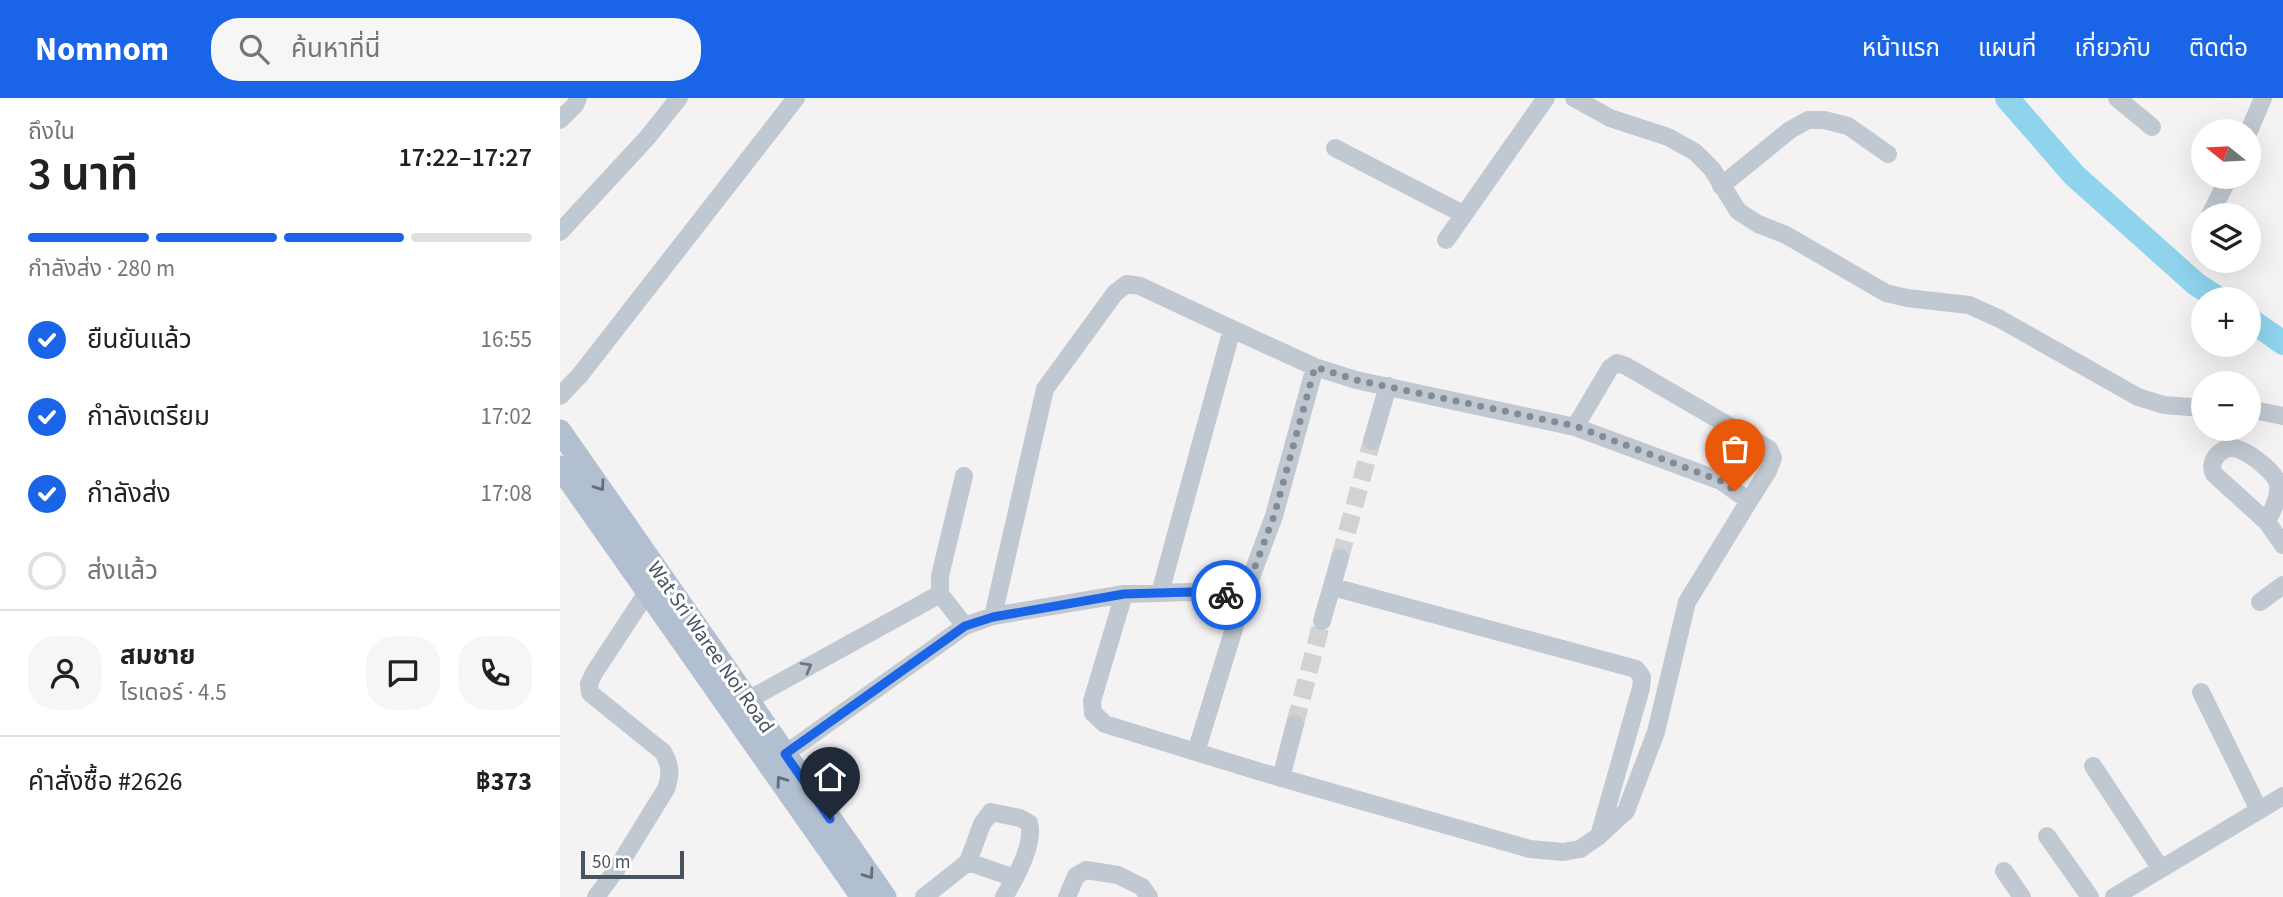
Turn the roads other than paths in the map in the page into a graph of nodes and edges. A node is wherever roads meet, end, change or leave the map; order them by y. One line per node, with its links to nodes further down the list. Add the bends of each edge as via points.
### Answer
1 (578, 98): 9 (street)
2 (679, 98): 15 (street)
3 (796, 98): 20 (street)
4 (1546, 98): 14 (street)
5 (1574, 98): 13 (street, via 1610,118 1668,136 1695,152)
6 (2117, 98): 10 (street)
7 (2263, 98): 8 (street)
8 (2254, 119)
9 (560, 120)
10 (2152, 127)
11 (1335, 148): 14 (street)
12 (1888, 154): 13 (street, via 1848,127 1808,120)
13 (1721, 186): 21 (street, via 1738,211 1758,224 1786,235 1886,293 1969,304 2138,397)
14 (1463, 214): 16 (street)
15 (560, 232)
16 (1446, 240)
17 (1232, 328): 18 (street); 36 (street); 41 (street, via 1140,286 1127,284 1115,293 1045,389)
18 (1315, 367): 19 (street); 39 (street, via 1274,516)
19 (1388, 386): 24 (street); 26 (street)
20 (560, 396)
21 (2191, 407)
22 (2261, 411): 23 (street)
23 (2283, 416)
24 (1575, 426): 29 (street, via 1721,481); 29 (street, via 1610,368 1617,363 1626,366 1769,449 1773,458)
25 (560, 431): 45 (main road, Wat Sri Waree Noi Road, one-way to 45)
26 (1372, 441)
27 (560, 467): 35 (main road, Wat Sri Waree Noi Road)
28 (964, 476): 37 (street, via 940,576)
29 (1749, 501): 53 (street, via 1686,602 1656,732 1626,811)
30 (2267, 522): 31 (street)
31 (2283, 545)
32 (1340, 558): 34 (street)
33 (2283, 585): 40 (street)
34 (1333, 587): 42 (street); 53 (street, via 1636,669 1642,677 1641,688)
35 (648, 592): 59 (street, via 594,673 589,688 663,752 669,761 669,779); 60 (main road, Wat Sri Waree Noi Road, one-way to 35)
36 (1160, 593): 38 (street); 39 (street)
37 (940, 594): 43 (street); 45 (street, one-way to 37)
38 (1124, 594): 41 (street); 47 (street, via 1092,701 1093,713 1105,724)
39 (1244, 596): 47 (street)
40 (2260, 602)
41 (993, 617): 43 (street)
42 (1322, 621)
43 (965, 626): 48 (street)
44 (2200, 692): 52 (street)
45 (748, 700): 48 (main road, Wat Sri Waree Noi Road)
46 (1295, 724): 50 (street)
47 (1196, 752): 50 (street)
48 (785, 754): 61 (main road, Wat Sri Waree Noi Road, one-way to 61)
49 (2093, 766): 56 (street)
50 (1281, 778): 53 (street, via 1530,849 1580,849)
51 (2283, 796): 52 (street)
52 (2259, 810): 56 (street)
53 (1599, 836)
54 (2047, 836): 67 (street)
55 (968, 862): 58 (street); 58 (street, via 991,812 1020,818 1031,830); 62 (street)
56 (2161, 869): 68 (street)
57 (2004, 871): 66 (street)
58 (1015, 878): 63 (street)
59 (596, 897)
60 (862, 897)
61 (885, 897)
62 (924, 897)
63 (1004, 897)
64 (1067, 897): 65 (street, via 1076,876 1086,870 1118,875 1142,887)
65 (1149, 897)
66 (2022, 897)
67 (2090, 897)
68 (2115, 897)

